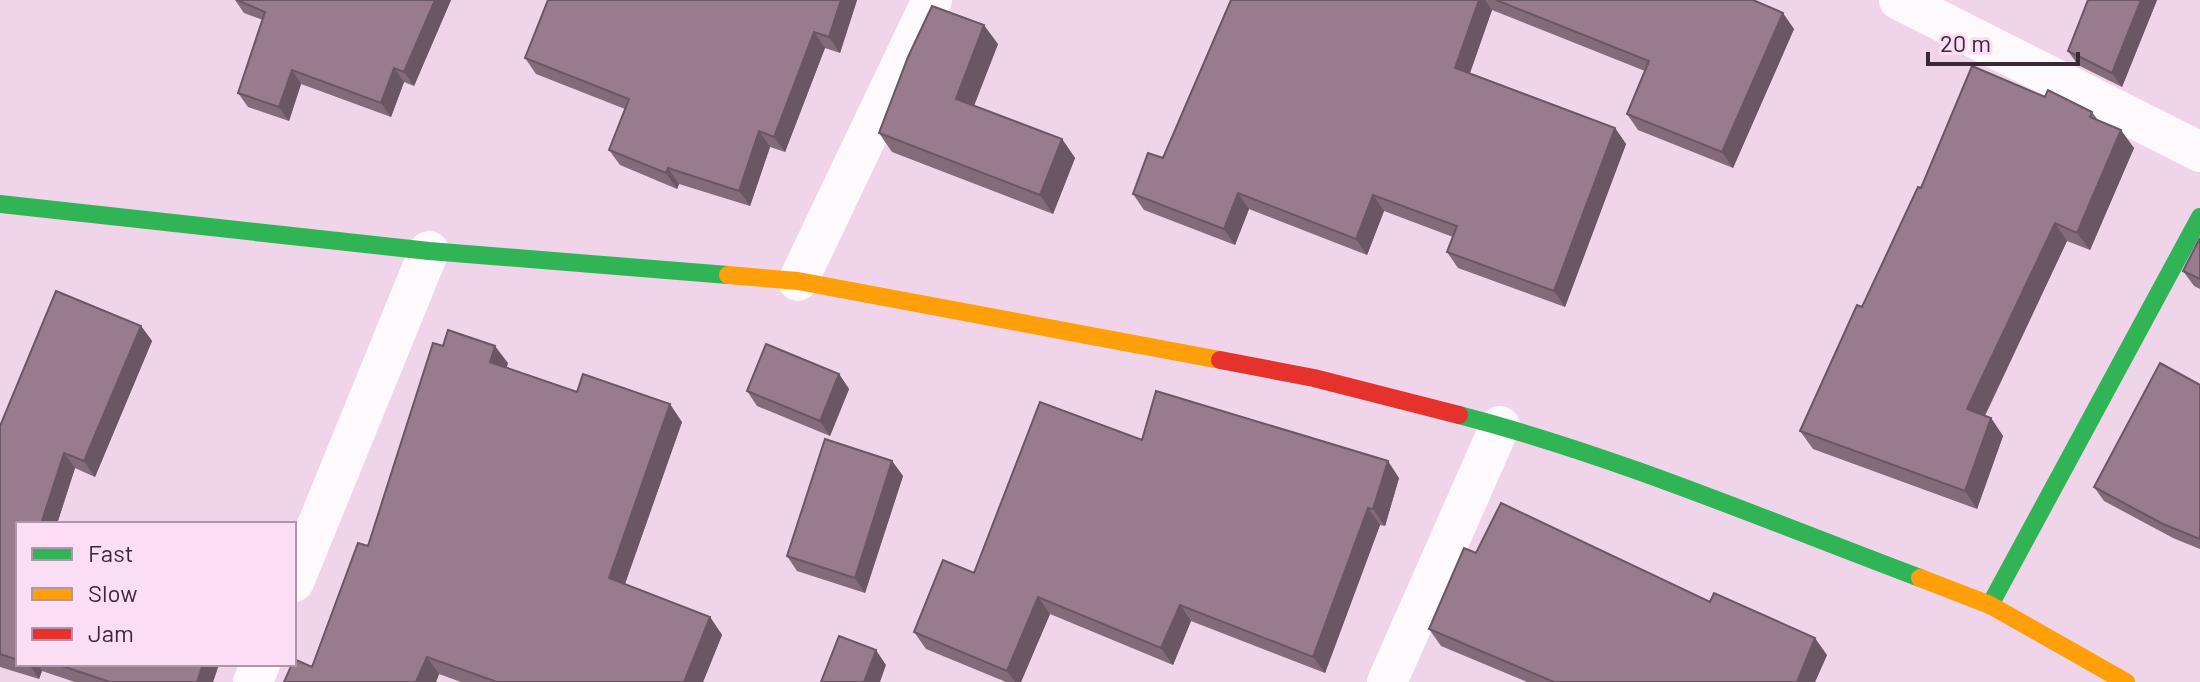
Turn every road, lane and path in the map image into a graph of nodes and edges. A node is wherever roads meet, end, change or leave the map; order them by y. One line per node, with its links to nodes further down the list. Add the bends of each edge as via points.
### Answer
1 (932, 0): 7 (street)
2 (1899, 0): 3 (street)
3 (2200, 152)
4 (0, 204): 6 (main road)
5 (2200, 217): 10 (main road)
6 (429, 251): 7 (main road); 9 (street)
7 (798, 281): 8 (main road, via 1314,378)
8 (1500, 426): 10 (main road, via 1660,480); 11 (street)
9 (296, 577)
10 (1990, 605): 12 (main road)
11 (1387, 682)
12 (2126, 682)

